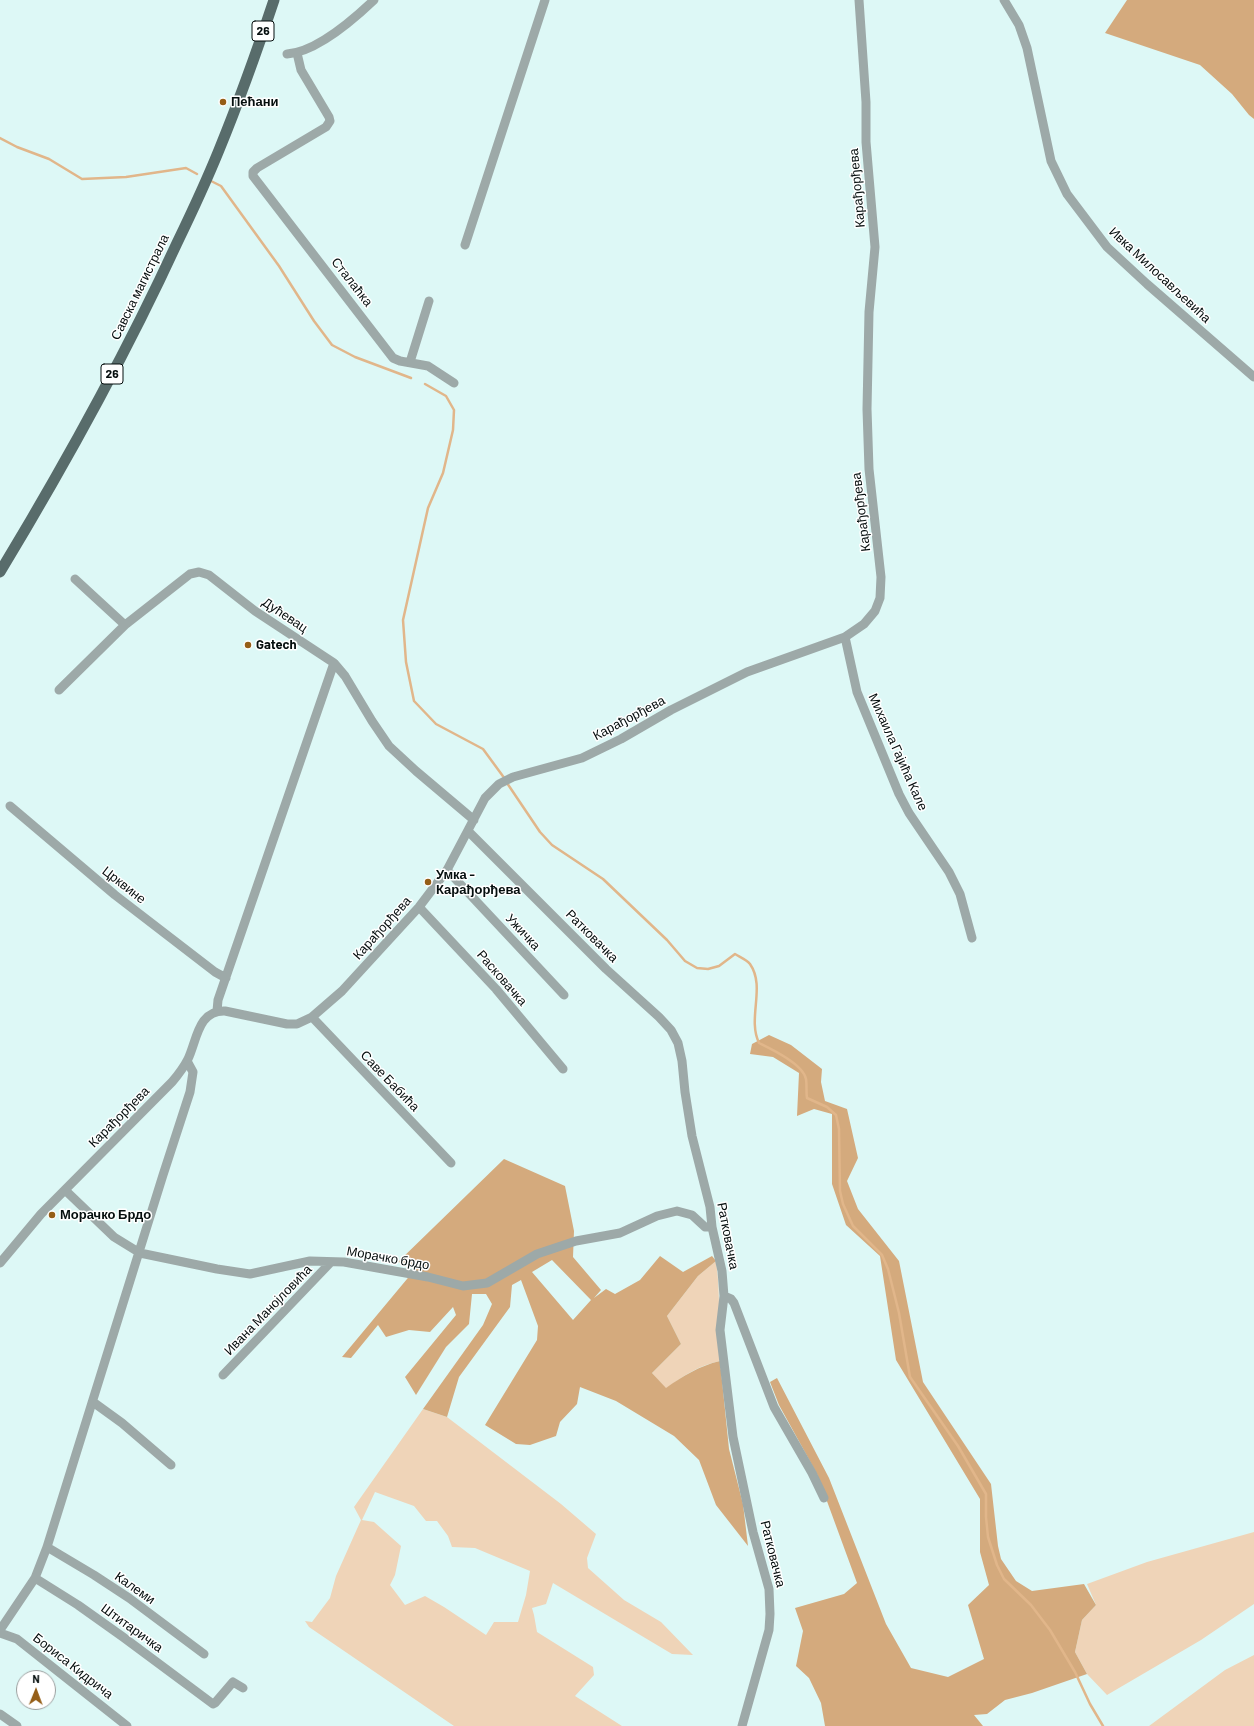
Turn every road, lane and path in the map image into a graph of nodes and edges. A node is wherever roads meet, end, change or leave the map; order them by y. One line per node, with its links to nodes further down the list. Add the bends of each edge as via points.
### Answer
1 (274, 0): 13 (main road, Савска магистрала / 26, via 219,151 166,267 107,384)
2 (374, 0): 6 (street, via 342,29)
3 (545, 0): 8 (street)
4 (859, 0): 16 (street, Карађорђева, via 875,247 869,324 867,437 881,588 874,612 864,624)
5 (1004, 0): 11 (street, Ивка Милосављевића, via 1019,25 1027,48 1051,161 1067,194 1119,258)
6 (297, 53): 7 (street); 10 (street, Сталаћка, via 301,70 325,108 330,121 326,127 257,168 253,172 254,176 393,358 400,362)
7 (287, 54)
8 (465, 245)
9 (429, 301): 10 (street)
10 (410, 362): 12 (street, Сталаћка, via 428,366)
11 (1254, 377)
12 (454, 383)
13 (0, 572)
14 (75, 579): 15 (street)
15 (125, 625): 17 (street, Дућевац, via 190,574 198,572 208,575 255,611); 18 (street, Дућевац)
16 (845, 637): 20 (street, Карађорђева, via 747,672 582,758 504,781 485,798); 24 (street, Михаила Гајића Кале, via 857,692 899,794 952,877 960,894)
17 (334, 663): 20 (street, Дућевац, via 389,746); 25 (street)
18 (59, 690)
19 (10, 806): 25 (street, Црквине, via 115,895)
20 (474, 820): 21 (street, Карађорђева)
21 (468, 831): 22 (street, Карађорђева); 33 (street, Ратковачка, via 671,1030 678,1043 682,1061 692,1136 710,1207)
22 (447, 870): 23 (street, Карађорђева); 26 (street, Ужичка)
23 (419, 907): 28 (street, Карађорђева, via 342,992); 30 (street, Расковачка, via 496,989)
24 (972, 938)
25 (226, 978): 27 (street)
26 (564, 995)
27 (217, 1011): 28 (street, Карађорђева, via 287,1024 297,1024); 29 (street, Карађорђева, via 208,1015 201,1024)
28 (312, 1017): 31 (street, Саве Бабића)
29 (187, 1061): 32 (street, Карађорђева, via 172,1082); 34 (street, via 193,1072 190,1092)
30 (563, 1069)
31 (450, 1164)
32 (65, 1190): 34 (street, Морачко брдо, via 114,1237); 36 (street, Карађорђева)
33 (712, 1227): 35 (street, Морачко брдо, via 705,1227 692,1215 677,1211 657,1216 620,1232 576,1241 537,1254 487,1283 463,1286 428,1277); 37 (street, Ратковачка, via 722,1271)
34 (140, 1253): 35 (street, Морачко брдо, via 217,1270 250,1274 310,1261); 39 (street)
35 (331, 1262): 38 (street, Ивана Манојловића)
36 (0, 1263)
37 (724, 1296): 41 (street, via 734,1303 774,1408); 50 (street, Ратковачка, via 720,1330 733,1437 753,1532 769,1589 770,1603 769,1630)
38 (223, 1375)
39 (93, 1402): 40 (street); 42 (street)
40 (171, 1465)
41 (824, 1498)
42 (47, 1547): 43 (street); 45 (street, Калеми, via 100,1579)
43 (35, 1578): 44 (street); 46 (street, Штитаричка, via 78,1605 211,1703 215,1703 233,1682)
44 (0, 1631): 49 (street, Бориса Кидрича, via 17,1639)
45 (204, 1654)
46 (243, 1688)
47 (0, 1714): 48 (street)
48 (17, 1726)
49 (127, 1726)
50 (742, 1726)

